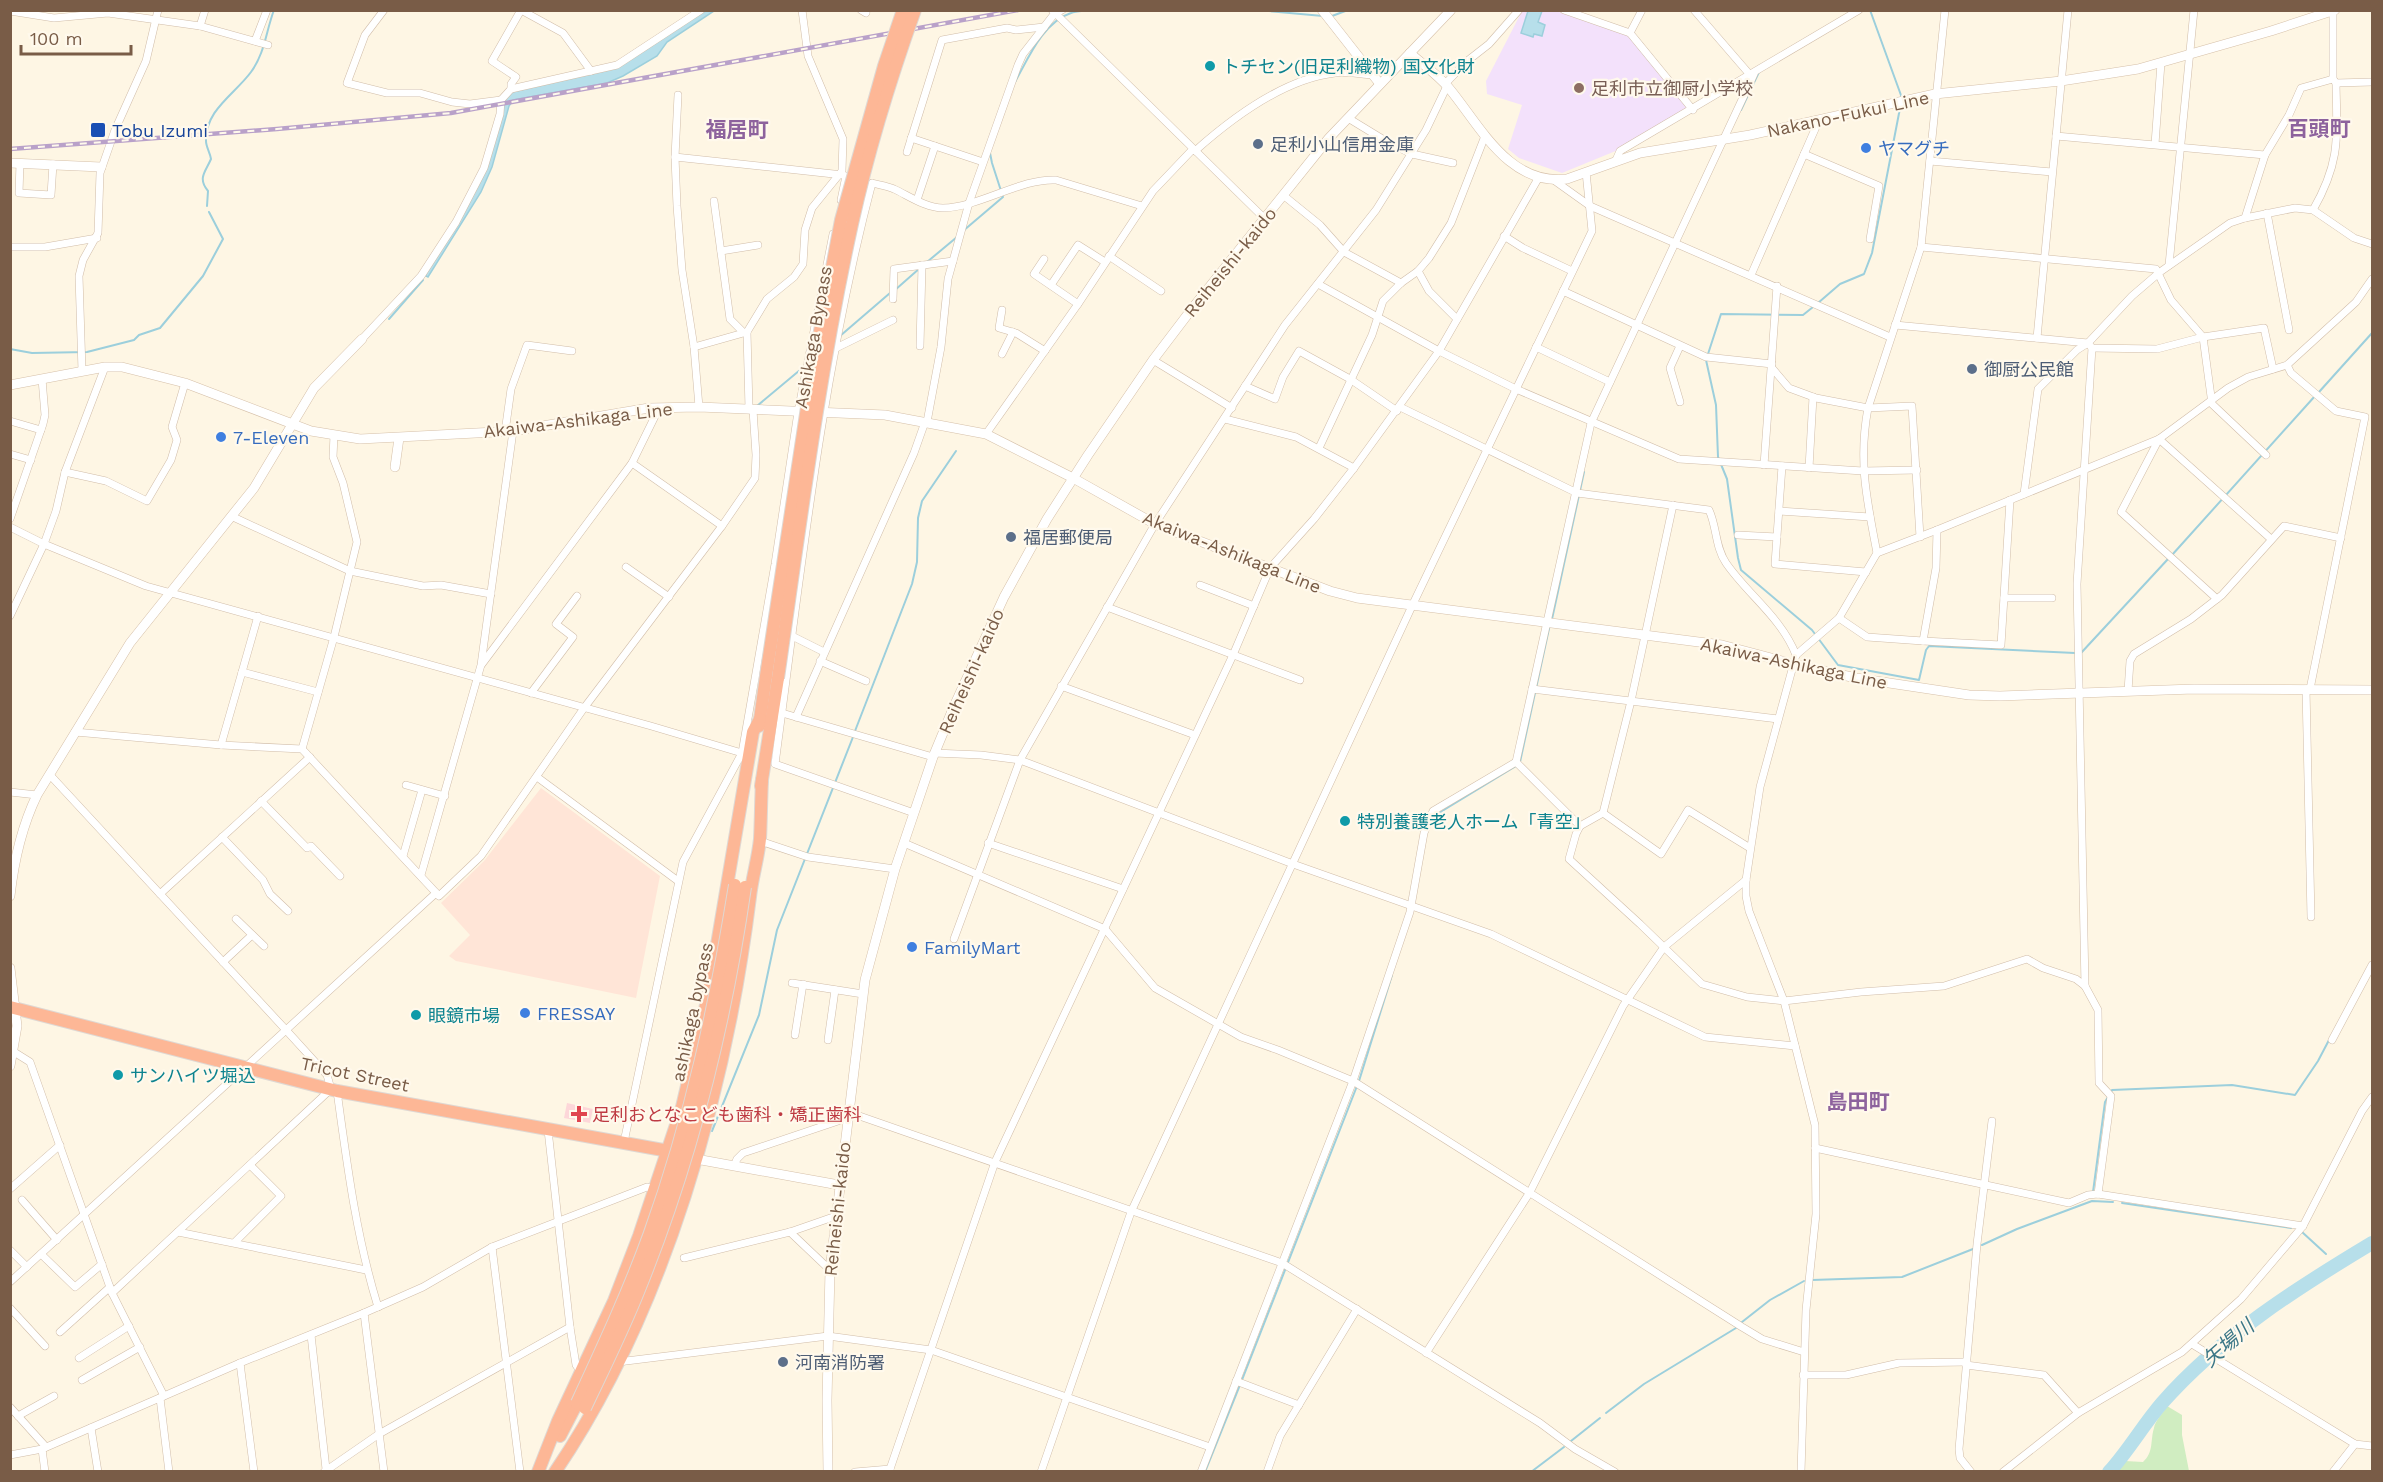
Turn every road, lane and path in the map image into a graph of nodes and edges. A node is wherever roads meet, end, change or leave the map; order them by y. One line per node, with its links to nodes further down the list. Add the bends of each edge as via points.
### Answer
1 (158, 10): 24 (street)
2 (205, 10): 25 (street)
3 (267, 10): 28 (street)
4 (384, 10): 44 (street, via 365,35 347,83 387,93 420,93 470,104)
5 (521, 10): 33 (street, via 563,33); 41 (street, via 492,61 516,76)
6 (701, 10): 23 (street)
7 (802, 10): 70 (street, via 808,56 843,140)
8 (903, 10): 235 (highway, Ashikaga Bypass, bridge, via 841,220 813,368)
9 (915, 10): 235 (highway, Ashikaga Bypass, bridge, via 875,136 845,257)
10 (1322, 10): 34 (main road)
11 (1451, 10): 30 (main road, Reiheishi-kaido)
12 (1519, 10): 40 (street)
13 (1564, 10): 27 (street)
14 (1642, 10): 27 (street)
15 (1694, 10): 35 (street)
16 (1945, 10): 42 (street)
17 (2068, 10): 36 (street)
18 (2194, 10): 31 (street)
19 (10, 11): 24 (street, via 54,18 108,13)
20 (1056, 11): 26 (street); 55 (street)
21 (1858, 11): 35 (street)
22 (2334, 11): 31 (main road, Nakano-Fukui Line); 37 (street)
23 (688, 14): 33 (street, via 626,61)
24 (157, 20): 25 (street); 67 (street, via 146,61)
25 (200, 26): 28 (street)
26 (1044, 27): 50 (street, via 1007,27 942,40); 63 (street, via 1018,65)
27 (1630, 33): 45 (street)
28 (256, 41): 29 (street)
29 (267, 45)
30 (1410, 53): 39 (main road, Reiheishi-kaido); 40 (main road, Nakano-Fukui Line)
31 (2189, 55): 32 (main road, Nakano-Fukui Line); 54 (street)
32 (2161, 63): 36 (main road, Nakano-Fukui Line); 52 (street)
33 (591, 71): 41 (street)
34 (1372, 75): 39 (main road); 55 (street, via 1328,74 1283,90 1239,115)
35 (1753, 75): 45 (street); 51 (street)
36 (2061, 81): 42 (main road, Nakano-Fukui Line); 49 (street)
37 (2335, 81): 38 (street); 59 (street, via 2301,88); 80 (street, via 2337,145 2329,178)
38 (2373, 82)
39 (1380, 84): 46 (main road, Reiheishi-kaido)
40 (1446, 85): 48 (main road, Nakano-Fukui Line); 57 (street)
41 (511, 89): 44 (street)
42 (1935, 94): 47 (main road, Nakano-Fukui Line); 62 (street)
43 (678, 95): 60 (street)
44 (501, 100): 125 (street, via 484,168 456,222 421,276)
45 (1693, 110): 61 (street, via 1620,151)
46 (1348, 118): 57 (street); 74 (main road, Reiheishi-kaido)
47 (1819, 120): 51 (main road, Nakano-Fukui Line); 58 (street)
48 (1485, 136): 71 (main road, Nakano-Fukui Line, via 1508,161); 100 (street, via 1451,223)
49 (2056, 136): 52 (street); 69 (street)
50 (911, 138): 53 (street); 56 (street)
51 (1724, 140): 61 (main road, Nakano-Fukui Line); 87 (street)
52 (2155, 144): 54 (street)
53 (935, 146): 63 (street); 75 (street)
54 (2181, 147): 59 (street); 99 (street)
55 (1194, 150): 79 (street); 82 (street)
56 (907, 152)
57 (1412, 154): 65 (street); 93 (street)
58 (1804, 154): 86 (street, via 1879,186); 103 (street)
59 (2265, 155): 83 (street)
60 (675, 158): 70 (street); 129 (street, via 682,270)
61 (1616, 160): 68 (main road, Nakano-Fukui Line)
62 (1930, 161): 69 (street); 90 (street)
63 (983, 162): 77 (street)
64 (15, 163): 66 (main road); 66 (street, via 19,193 51,195)
65 (1453, 163)
66 (53, 164): 67 (main road)
67 (101, 167): 85 (street)
68 (1586, 172): 72 (main road, Nakano-Fukui Line); 78 (street)
69 (2052, 172): 94 (street)
70 (844, 175): 73 (street); 120 (street, via 812,208 805,230 803,264 794,277 767,299); 158 (street)
71 (1539, 177): 72 (main road, Nakano-Fukui Line); 84 (street)
72 (1555, 181): 78 (street)
73 (872, 183): 75 (street); 131 (street)
74 (1283, 195): 82 (main road, Reiheishi-kaido); 93 (street, via 1320,225)
75 (917, 200): 77 (street, via 944,208)
76 (714, 201): 92 (street)
77 (969, 203): 79 (street, via 1048,180); 97 (street)
78 (1590, 206): 87 (street); 101 (street, via 1592,231)
79 (1142, 207): 96 (street)
80 (2313, 210): 81 (street, via 2295,208); 88 (street, via 2354,238)
81 (2267, 213): 83 (street); 119 (street)
82 (1264, 218): 136 (main road, Reiheishi-kaido)
83 (2245, 218): 99 (street, via 2230,223)
84 (1504, 236): 101 (street); 115 (street)
85 (97, 238): 91 (street, via 45,248); 141 (street, via 78,276)
86 (1870, 239)
87 (1676, 243): 103 (street); 117 (street)
88 (2373, 244)
89 (758, 245): 92 (street)
90 (1921, 246): 94 (street); 118 (street)
91 (10, 247)
92 (721, 251): 120 (street, via 730,319)
93 (1344, 252): 105 (street); 107 (street)
94 (2044, 259): 102 (street); 124 (street)
95 (1044, 260): 106 (street, via 1034,274)
96 (1107, 260): 106 (street, via 1078,244); 109 (street); 112 (street)
97 (953, 261): 98 (street); 162 (street)
98 (922, 266): 111 (street, via 894,269); 126 (street)
99 (2169, 266): 102 (street)
100 (1418, 271): 105 (street); 115 (street, via 1429,291)
101 (1572, 271): 110 (street)
102 (2160, 272): 123 (street, via 2170,300); 128 (street, via 2132,296)
103 (1751, 275): 108 (street)
104 (2373, 279): 137 (street, via 2356,302)
105 (1401, 283): 114 (street, via 1383,301)
106 (1051, 285): 112 (street)
107 (1318, 285): 114 (street); 147 (street, via 1285,325)
108 (1777, 286): 122 (street); 138 (street)
109 (1161, 291)
110 (1563, 291): 117 (street); 130 (street)
111 (893, 300)
112 (1078, 304): 133 (street)
113 (1002, 310): 121 (street, via 999,328)
114 (1379, 317): 134 (street); 143 (street)
115 (1457, 319): 134 (street)
116 (893, 320): 131 (street)
117 (1637, 325): 127 (street); 144 (street)
118 (1895, 325): 122 (street); 124 (street)
119 (2289, 330)
120 (745, 332): 129 (street); 157 (street)
121 (1013, 332): 133 (street); 135 (street)
122 (1890, 337): 155 (street)
123 (2203, 337): 128 (street, via 2157,349); 140 (street, via 2264,328); 150 (street)
124 (2037, 338): 128 (street)
125 (362, 339): 164 (main road, via 314,388)
126 (920, 346)
127 (1680, 346): 138 (street, via 1706,357); 151 (street, via 1670,368)
128 (2090, 346): 182 (street); 188 (street, via 2077,350 2038,389)
129 (694, 347): 152 (street)
130 (1536, 347): 144 (street); 148 (street)
131 (834, 349): 159 (street)
132 (572, 351): 166 (street, via 527,345 511,389)
133 (1045, 351): 167 (street)
134 (1439, 351): 148 (street); 156 (street)
135 (1002, 354)
136 (1153, 360): 154 (street); 186 (main road, Reiheishi-kaido)
137 (2287, 365): 140 (street); 202 (street, via 2291,373 2336,411 2365,417)
138 (1772, 366): 149 (street, via 1789,388); 177 (street)
139 (105, 367): 141 (main road, Akaiwa-Ashikaga Line); 145 (main road, Akaiwa-Ashikaga Line, via 122,367); 185 (street)
140 (2273, 369): 150 (street, via 2248,377)
141 (82, 371): 142 (main road, Akaiwa-Ashikaga Line)
142 (42, 379): 146 (main road, Akaiwa-Ashikaga Line); 165 (street, via 45,416)
143 (1350, 379): 147 (street, via 1299,351 1275,399); 156 (street); 171 (street)
144 (1610, 382): 163 (street)
145 (185, 383): 164 (main road, Akaiwa-Ashikaga Line); 185 (street, via 172,427 177,440 171,460 147,501 106,481)
146 (10, 385)
147 (1245, 387): 154 (street)
148 (1516, 389): 163 (street); 172 (street)
149 (1813, 397): 155 (street); 181 (street)
150 (2211, 401): 170 (street); 173 (street)
151 (1680, 402)
152 (699, 407): 153 (main road, Akaiwa-Ashikaga Line); 157 (main road, Akaiwa-Ashikaga Line)
153 (659, 408): 166 (main road, Akaiwa-Ashikaga Line); 176 (street)
154 (1232, 408): 160 (street)
155 (1868, 408): 183 (street, via 1912,406); 184 (street)
156 (1398, 409): 172 (street); 180 (street)
157 (751, 410): 158 (main road, Akaiwa-Ashikaga Line); 196 (street, via 755,478)
158 (798, 412): 159 (main road, Akaiwa-Ashikaga Line); 257 (street)
159 (824, 413): 162 (main road, Akaiwa-Ashikaga Line, via 885,415); 226 (street)
160 (1225, 419): 171 (street, via 1279,431); 195 (street)
161 (10, 421): 165 (street)
162 (926, 422): 167 (main road, Akaiwa-Ashikaga Line); 229 (street)
163 (1591, 423): 177 (street, via 1679,459); 187 (street)
164 (292, 425): 168 (main road, Akaiwa-Ashikaga Line); 192 (main road, via 254,488)
165 (41, 430): 175 (street)
166 (509, 431): 169 (main road, Akaiwa-Ashikaga Line); 212 (street)
167 (986, 434): 186 (main road, Akaiwa-Ashikaga Line)
168 (334, 435): 169 (main road, Akaiwa-Ashikaga Line); 208 (street, via 333,457 357,542)
169 (399, 438): 179 (main road)
170 (2158, 439): 182 (street); 203 (street); 217 (street, via 2121,512)
171 (1319, 448): 180 (street)
172 (1487, 449): 187 (street); 219 (street)
173 (2264, 453)
174 (10, 454): 175 (street)
175 (31, 460): 194 (street)
176 (632, 463): 196 (street); 233 (street)
177 (1764, 465): 178 (street)
178 (1782, 466): 181 (street); 191 (street)
179 (395, 467)
180 (1354, 468): 207 (street)
181 (1809, 468): 184 (street)
182 (2085, 469): 188 (street); 245 (street, via 2077,584)
183 (1917, 470): 184 (street); 201 (street)
184 (1863, 471): 193 (street)
185 (65, 472): 204 (street)
186 (1073, 478): 195 (main road, Akaiwa-Ashikaga Line); 258 (main road, Reiheishi-kaido, via 1004,597)
187 (1577, 493): 190 (street); 224 (street)
188 (2024, 494): 189 (street)
189 (2010, 500): 198 (street); 215 (street)
190 (1672, 505): 225 (street); 231 (street, via 1709,510 1726,563 1780,624)
191 (1779, 511): 193 (street); 200 (street)
192 (231, 516): 208 (street); 211 (main road)
193 (1870, 517): 205 (street)
194 (10, 519)
195 (1155, 524): 207 (main road, Akaiwa-Ashikaga Line); 220 (street)
196 (722, 526): 214 (street)
197 (10, 527): 204 (street)
198 (1937, 530): 201 (street); 228 (street, via 1936,568)
199 (1738, 535): 200 (street)
200 (1777, 537): 209 (street, via 1775,564)
201 (1920, 537): 205 (street)
202 (2341, 538): 203 (street, via 2284,526); 241 (street)
203 (2271, 539): 217 (street)
204 (44, 544): 211 (street, via 146,586); 221 (street)
205 (1877, 553): 209 (street)
206 (626, 567): 214 (street)
207 (1270, 568): 218 (street); 219 (main road, Akaiwa-Ashikaga Line, via 1330,591)
208 (350, 571): 212 (street, via 423,586 441,585); 227 (street)
209 (1866, 572): 223 (street)
210 (1200, 585): 218 (street)
211 (170, 591): 222 (street); 253 (main road, via 130,643)
212 (491, 594): 233 (street)
213 (577, 596): 246 (street, via 556,624 573,637)
214 (669, 597): 248 (street)
215 (2004, 597): 216 (street); 228 (street, via 2001,645)
216 (2052, 598)
217 (2217, 599): 243 (street, via 2134,654)
218 (1254, 606): 230 (street)
219 (1412, 606): 224 (main road, Akaiwa-Ashikaga Line); 281 (street)
220 (1107, 607): 230 (street); 239 (street)
221 (10, 616)
222 (258, 616): 227 (street); 234 (street)
223 (1839, 618): 228 (street, via 1867,637); 231 (street)
224 (1547, 623): 225 (main road, Akaiwa-Ashikaga Line); 240 (street)
225 (1645, 635): 231 (main road, Akaiwa-Ashikaga Line); 247 (street)
226 (792, 636): 229 (street); 249 (street)
227 (334, 638): 236 (street); 244 (street)
228 (1923, 641)
229 (824, 652): 232 (street)
230 (1233, 655): 237 (street); 254 (street)
231 (1795, 659): 245 (main road, Akaiwa-Ashikaga Line, via 1867,680 1969,695); 252 (street)
232 (820, 661): 238 (street); 250 (street)
233 (481, 665): 236 (street)
234 (242, 672): 244 (street); 255 (street)
235 (772, 677): 251 (highway, ashikaga bypass); 264 (highway, ashikaga bypass)
236 (477, 678): 246 (street); 269 (street)
237 (1300, 680)
238 (866, 681)
239 (1061, 686): 254 (street); 260 (street)
240 (1532, 689): 247 (street); 261 (street)
241 (2308, 689): 242 (main road, Akaiwa-Ashikaga Line); 243 (main road, Akaiwa-Ashikaga Line); 295 (street)
242 (2373, 690)
243 (2128, 691): 245 (main road, Akaiwa-Ashikaga Line)
244 (318, 692): 256 (street)
245 (2081, 692): 307 (street)
246 (531, 693): 248 (street)
247 (1631, 701): 252 (street); 273 (street)
248 (584, 708): 257 (street); 263 (street)
249 (782, 713): 250 (street); 272 (street, via 776,764)
250 (796, 717): 258 (street)
251 (760, 719): 288 (highway, ashikaga bypass); 331 (highway, via 753,732 709,992)
252 (1778, 719): 279 (street, via 1760,787)
253 (75, 732): 255 (street); 262 (main road)
254 (1195, 735): 271 (street)
255 (221, 745): 256 (street)
256 (302, 749): 259 (street)
257 (742, 753): 287 (street, via 683,862)
258 (934, 755): 260 (street); 272 (main road, Reiheishi-kaido)
259 (310, 757): 270 (street); 280 (street)
260 (1020, 760): 271 (street); 278 (street)
261 (1516, 762): 274 (street); 293 (street, via 1433,811 1419,855)
262 (50, 775): 268 (main road); 291 (street)
263 (537, 777): 287 (street); 290 (street, via 481,856 439,896)
264 (762, 780): 276 (highway); 288 (highway, ashikaga bypass)
265 (406, 785): 266 (street)
266 (422, 790): 269 (street); 280 (street)
267 (10, 792): 268 (street)
268 (38, 795): 292 (main road, via 17,846)
269 (445, 796): 284 (street)
270 (261, 801): 275 (street); 285 (street)
271 (1160, 812): 281 (street); 289 (street)
272 (915, 813): 277 (main road, Reiheishi-kaido)
273 (1603, 813): 274 (street); 279 (street, via 1661,854 1688,810)
274 (1580, 826): 301 (street, via 1569,859)
275 (222, 837): 291 (street); 294 (street)
276 (760, 841): 282 (street, via 808,857); 332 (highway, via 738,981)
277 (904, 843): 282 (main road, Reiheishi-kaido); 283 (street)
278 (988, 843): 283 (street); 289 (street)
279 (1750, 848): 286 (street)
280 (403, 856): 284 (street)
281 (1293, 864): 293 (street); 313 (street)
282 (895, 869): 309 (main road, Reiheishi-kaido)
283 (977, 873): 297 (street); 299 (street)
284 (421, 875): 290 (street)
285 (340, 876)
286 (1746, 880): 301 (street); 311 (street, via 1749,911)
287 (678, 881): 328 (street)
288 (740, 886): 391 (highway, ashikaga bypass, bridge, via 712,1018 673,1162 630,1286)
289 (1124, 889): 297 (street)
290 (436, 893): 314 (street)
291 (160, 894): 302 (street)
292 (10, 896)
293 (1412, 906): 310 (street, via 1491,934); 322 (street)
294 (288, 912)
295 (2310, 917)
296 (236, 919): 298 (street)
297 (1105, 929): 313 (street, via 1155,988); 333 (street)
298 (252, 935): 300 (street); 302 (street)
299 (954, 939)
300 (264, 946)
301 (1664, 947): 310 (street); 311 (street, via 1706,987)
302 (223, 962): 314 (street)
303 (2373, 965): 317 (street)
304 (10, 968): 312 (main road)
305 (792, 983): 306 (street)
306 (803, 984): 308 (street); 315 (street)
307 (2085, 986): 311 (street, via 2028,959 1944,986); 341 (street, via 2097,1010 2099,1083 2111,1096)
308 (835, 990): 309 (street); 316 (street)
309 (863, 994): 325 (main road, Reiheishi-kaido)
310 (1628, 1000): 318 (street, via 1705,1037); 340 (street)
311 (1784, 1001): 318 (street)
312 (13, 1008): 319 (main road, via 17,1026); 321 (highway, Tricot Street)
313 (1218, 1026): 322 (street); 343 (street)
314 (286, 1030): 321 (street); 323 (street, via 327,1075)
315 (795, 1035)
316 (828, 1040)
317 (2332, 1040)
318 (1795, 1046): 330 (street, via 1815,1125)
319 (14, 1052): 320 (main road); 329 (street, via 30,1062)
320 (10, 1066)
321 (246, 1067): 323 (highway, Tricot Street); 344 (street)
322 (1353, 1081): 340 (street); 356 (street)
323 (334, 1090): 327 (highway, Tricot Street); 334 (street); 359 (street)
324 (2373, 1097): 347 (street)
325 (848, 1115): 333 (street); 335 (street, via 743,1153); 336 (main road, Reiheishi-kaido)
326 (1992, 1120): 337 (street)
327 (548, 1130): 328 (highway, Tricot Street); 346 (street)
328 (624, 1142): 331 (highway, Tricot Street)
329 (60, 1144): 338 (street); 344 (street)
330 (1815, 1148): 337 (street); 376 (street, via 1816,1214)
331 (667, 1150): 332 (highway, Tricot Street); 339 (highway)
332 (696, 1159): 335 (main road); 380 (highway, via 652,1283)
333 (995, 1162): 343 (street); 375 (street)
334 (250, 1165): 348 (street); 351 (street, via 281,1196)
335 (734, 1166): 336 (main road)
336 (839, 1185): 345 (main road, Reiheishi-kaido)
337 (1984, 1185): 341 (street, via 2069,1203); 382 (street)
338 (10, 1189)
339 (655, 1189): 346 (street, via 647,1187); 383 (highway, via 614,1301)
340 (1530, 1192): 376 (street, via 1762,1339); 377 (street)
341 (2098, 1194): 347 (street)
342 (22, 1200): 350 (street)
343 (1131, 1212): 356 (street); 389 (street)
344 (84, 1216): 350 (street); 357 (street)
345 (836, 1216): 349 (street); 360 (main road, Reiheishi-kaido)
346 (557, 1220): 352 (street); 368 (street)
347 (2303, 1226): 372 (street, via 2241,1299)
348 (178, 1232): 351 (street); 362 (street)
349 (790, 1232): 355 (street); 360 (street)
350 (57, 1240): 354 (street)
351 (235, 1242): 359 (street)
352 (492, 1247): 363 (street, via 423,1287); 379 (street)
353 (10, 1250): 358 (street)
354 (41, 1254): 357 (street, via 75,1287); 358 (street)
355 (684, 1258)
356 (1282, 1263): 365 (street); 386 (street)
357 (102, 1264): 362 (street)
358 (27, 1267): 361 (street)
359 (366, 1270): 363 (street)
360 (830, 1270): 371 (main road, Reiheishi-kaido)
361 (10, 1282)
362 (111, 1290): 367 (street); 369 (street)
363 (378, 1307): 366 (street)
364 (10, 1308): 373 (street)
365 (1357, 1309): 377 (street); 390 (street)
366 (364, 1313): 370 (street); 396 (street)
367 (129, 1326): 374 (street); 378 (street)
368 (570, 1327): 379 (street); 383 (street, via 576,1365)
369 (60, 1332)
370 (311, 1335): 381 (street); 402 (street)
371 (828, 1336): 375 (street); 380 (street); 412 (main road, Reiheishi-kaido)
372 (2192, 1344): 393 (street); 397 (street)
373 (45, 1346)
374 (140, 1347): 385 (street); 388 (street)
375 (931, 1350): 389 (street); 403 (street)
376 (1804, 1352): 384 (street)
377 (1426, 1353): 417 (street)
378 (79, 1358)
379 (507, 1360): 396 (street); 409 (street)
380 (618, 1362): 411 (highway, via 580,1435)
381 (240, 1363): 388 (street); 407 (street)
382 (1966, 1363): 384 (street, via 1899,1363 1846,1375); 393 (street, via 2044,1375); 419 (street, via 1959,1455)
383 (581, 1372): 410 (highway)
384 (1803, 1375): 418 (street)
385 (82, 1380)
386 (1236, 1381): 390 (street); 399 (street)
387 (54, 1396): 394 (street)
388 (162, 1397): 395 (street); 406 (street)
389 (1067, 1398): 399 (street); 414 (street)
390 (1299, 1405): 416 (street, via 1280,1436)
391 (581, 1406): 410 (highway, ashikaga bypass); 411 (highway, ashikaga bypass)
392 (10, 1407): 394 (street)
393 (2078, 1413): 420 (street)
394 (18, 1416): 400 (street)
395 (91, 1428): 400 (street); 405 (street)
396 (379, 1434): 402 (street); 408 (street)
397 (2355, 1444): 398 (street); 421 (street)
398 (2373, 1446)
399 (1210, 1447): 415 (street)
400 (44, 1448): 401 (street); 404 (street)
401 (10, 1455)
402 (325, 1470)
403 (890, 1470): 413 (street)
404 (45, 1472)
405 (98, 1472)
406 (169, 1472)
407 (254, 1472)
408 (384, 1472)
409 (520, 1472)
410 (540, 1472)
411 (554, 1472)
412 (828, 1472)
413 (855, 1472)
414 (1041, 1472)
415 (1201, 1472)
416 (1267, 1472)
417 (1615, 1472)
418 (1801, 1472)
419 (1971, 1472)
420 (2002, 1472)
421 (2333, 1472)

